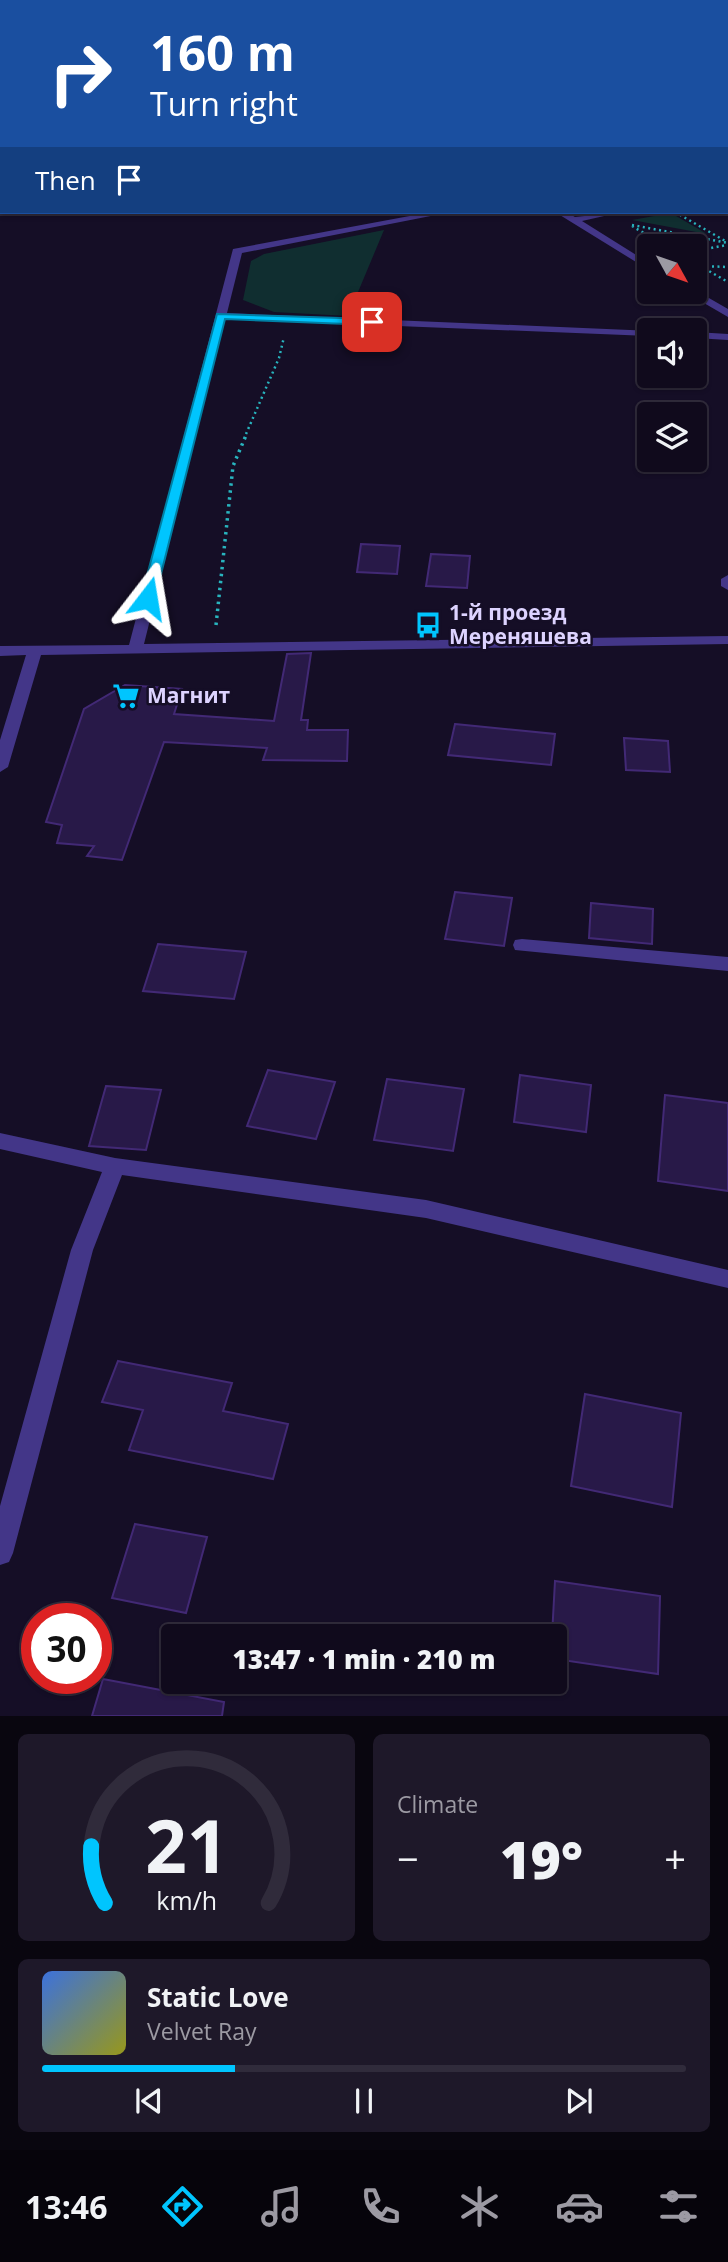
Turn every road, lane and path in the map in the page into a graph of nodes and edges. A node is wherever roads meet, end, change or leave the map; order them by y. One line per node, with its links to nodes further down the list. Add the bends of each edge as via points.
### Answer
1 (435, 214): 18 (street, via 237,251)
2 (564, 214): 5 (street)
3 (606, 214): 5 (street)
4 (678, 214): 9 (path)
5 (574, 220): 11 (street)
6 (645, 234): 7 (path, via 627,223)
7 (683, 234)
8 (707, 239): 9 (path)
9 (728, 243): 10 (path)
10 (707, 248)
11 (637, 259)
12 (707, 266): 13 (path)
13 (728, 267)
14 (707, 270): 15 (path)
15 (728, 282)
16 (707, 302): 17 (street)
17 (728, 314)
18 (221, 316): 19 (street); 27 (street)
19 (289, 319): 20 (street); 26 (path, via 279,358 233,466)
20 (637, 333)
21 (707, 336): 22 (street)
22 (728, 337)
23 (728, 579): 24 (street)
24 (728, 586)
25 (728, 640): 26 (street)
26 (214, 647): 27 (street)
27 (135, 649): 28 (street)
28 (35, 650): 29 (street); 30 (street)
29 (0, 651)
30 (0, 767)
31 (522, 945): 32 (street)
32 (728, 964)
33 (0, 1141): 34 (street)
34 (114, 1167): 35 (street, via 426,1209); 36 (street, via 82,1250)
35 (728, 1279)
36 (0, 1553)

